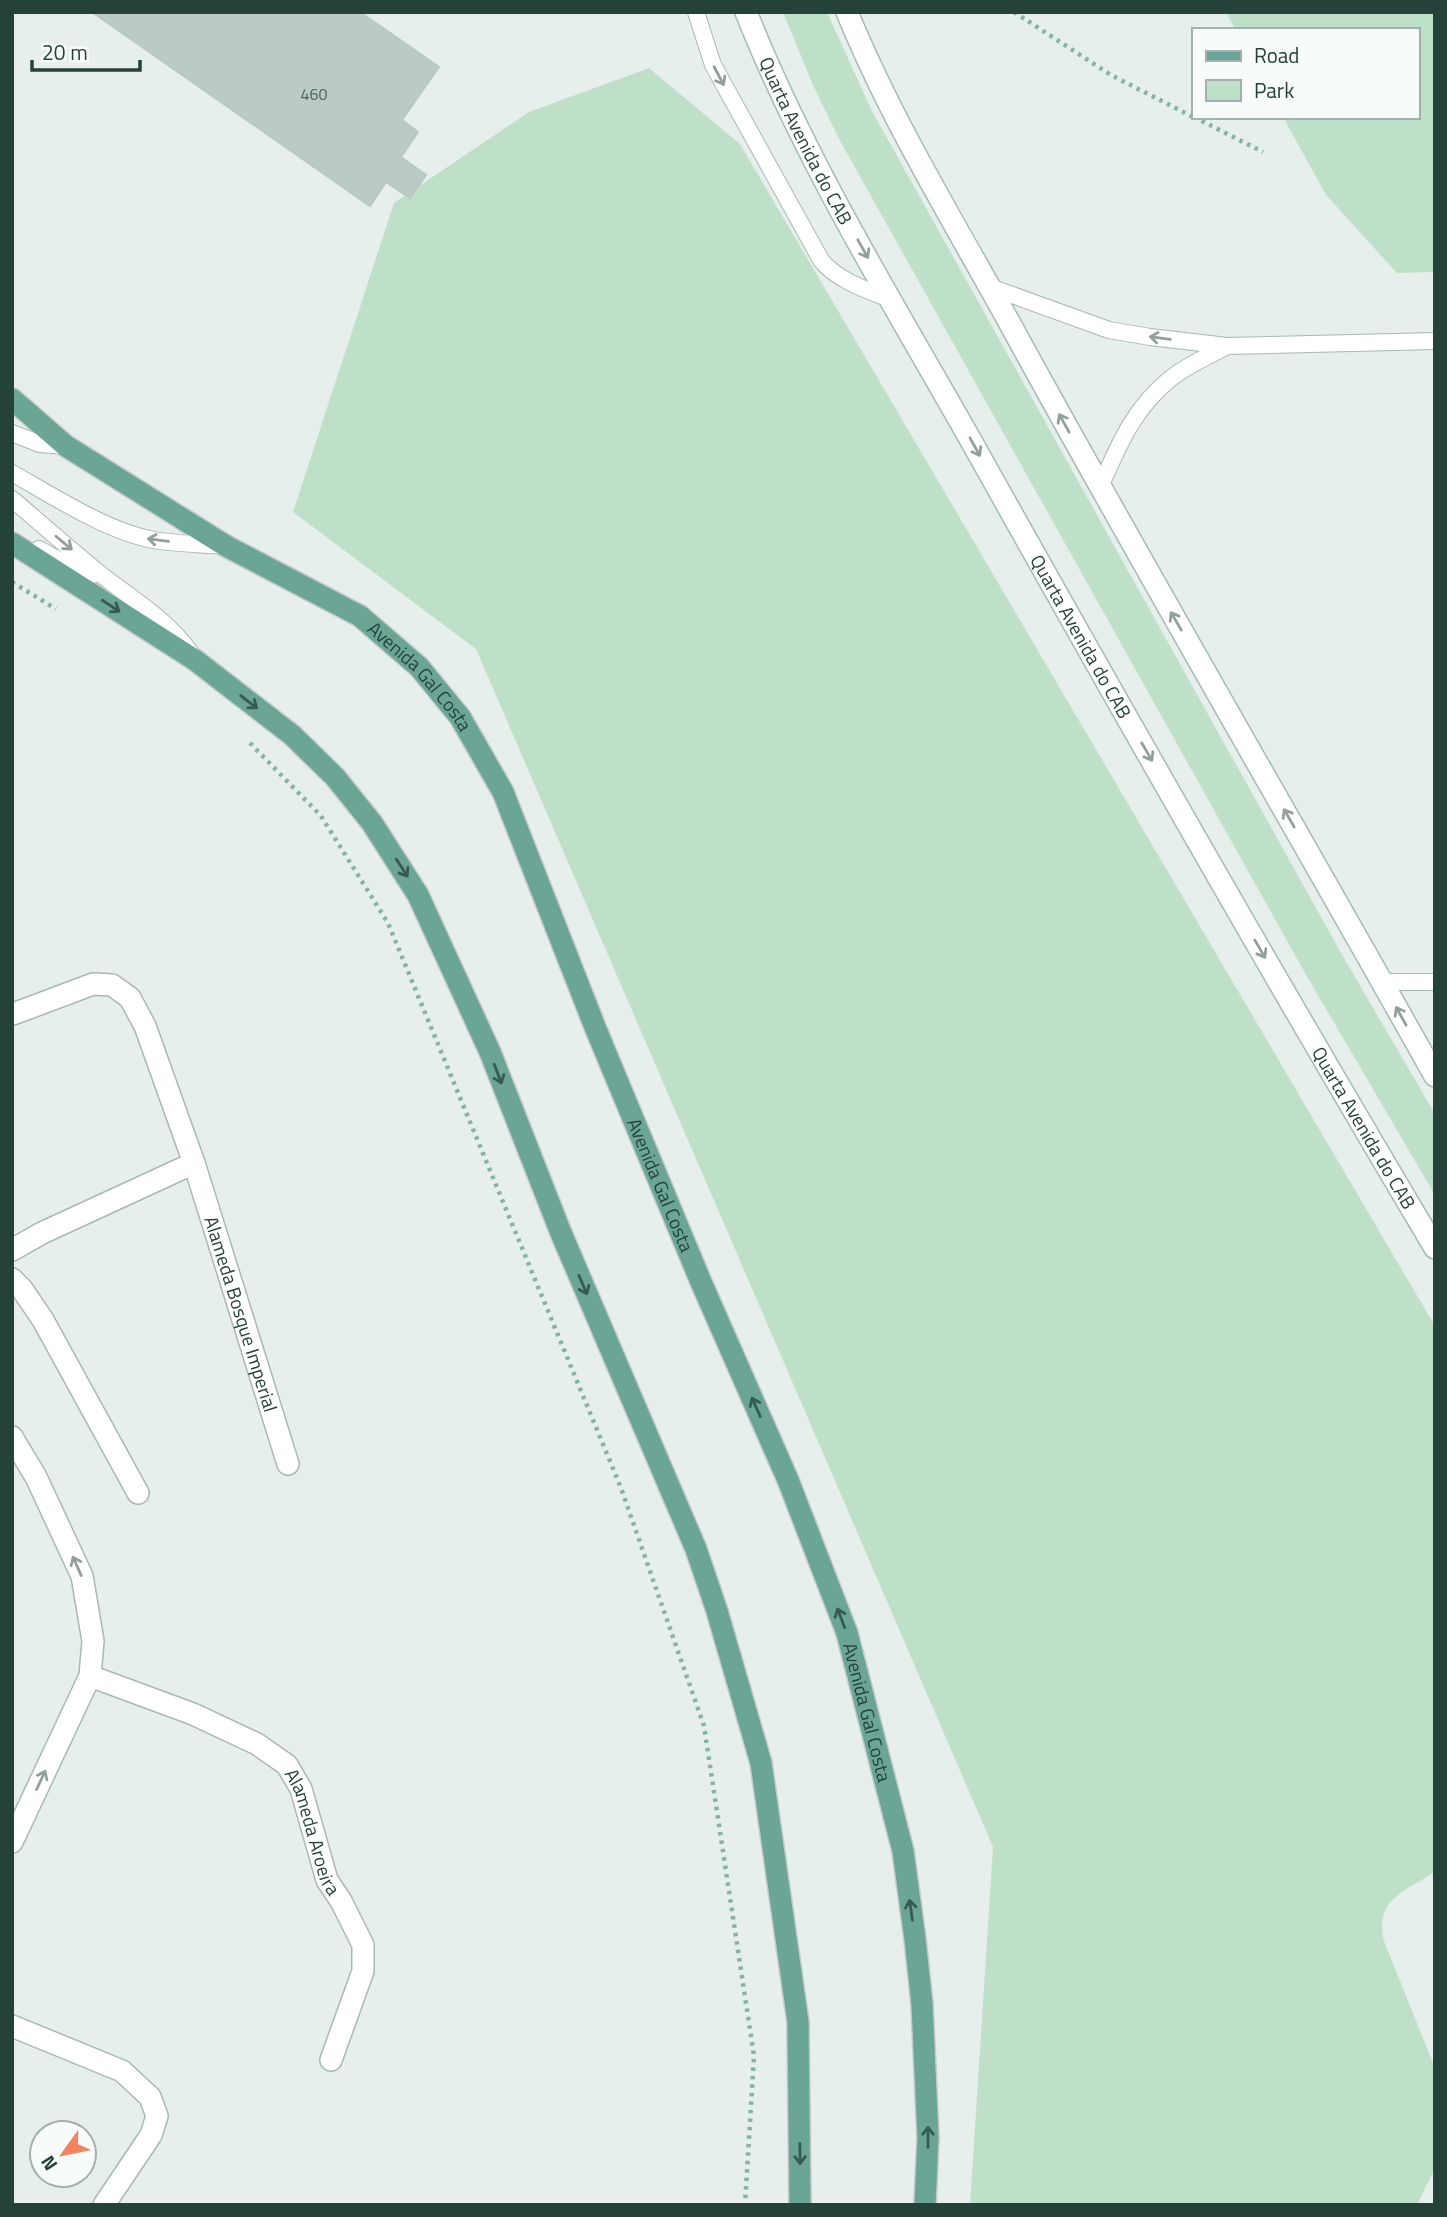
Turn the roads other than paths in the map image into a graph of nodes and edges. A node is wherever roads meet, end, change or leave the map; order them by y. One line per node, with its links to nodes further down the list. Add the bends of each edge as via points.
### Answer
1 (696, 12): 5 (lane, one-way to 5, via 713,65 821,260 831,271)
2 (746, 12): 5 (main road, Quarta Avenida do CAB, one-way to 5, via 797,131)
3 (847, 12): 4 (main road, via 871,71)
4 (990, 287): 7 (lane, one-way to 4, via 1109,330); 12 (main road, one-way to 4)
5 (892, 300): 24 (main road, Quarta Avenida do CAB, one-way to 24, via 1215,872)
6 (1435, 341): 7 (lane)
7 (1227, 346): 12 (lane, via 1172,377 1145,403 1128,425)
8 (12, 399): 10 (main road, Avenida Gal Costa)
9 (12, 433): 10 (lane, via 40,444)
10 (65, 446): 16 (main road, Avenida Gal Costa)
11 (12, 473): 16 (lane, one-way to 11, via 153,540 125,531)
12 (1100, 487): 19 (main road, one-way to 12)
13 (12, 499): 17 (lane, one-way to 17)
14 (12, 533): 17 (lane, via 55,558)
15 (12, 543): 18 (main road, one-way to 18)
16 (226, 546): 36 (main road, Avenida Gal Costa, one-way to 16, via 928,2137 922,2004 903,1851 846,1633 788,1480 595,1027 503,792 460,717 419,667 360,615)
17 (109, 580): 18 (lane, via 181,639)
18 (195, 660): 35 (main road, one-way to 35, via 292,735 335,777 372,822 418,895 490,1052 695,1549 761,1763 799,2022)
19 (1382, 982): 20 (lane); 22 (main road, one-way to 19)
20 (1435, 982)
21 (13, 1014): 23 (main road, Alameda Bosque Imperial, via 93,984 112,985 130,998 145,1026)
22 (1435, 1076)
23 (194, 1163): 25 (main road); 28 (main road, Alameda Bosque Imperial)
24 (1435, 1248)
25 (12, 1250)
26 (12, 1279): 29 (main road, via 43,1320)
27 (12, 1437): 30 (main road, one-way to 27, via 93,1641 82,1576)
28 (288, 1464)
29 (138, 1493)
30 (90, 1676): 31 (main road, one-way to 30); 33 (main road, Alameda Aroeira, via 194,1714 257,1744 288,1765 301,1789 327,1880 363,1945 363,1971)
31 (12, 1842)
32 (12, 2026): 34 (main road, via 122,2071 150,2097 157,2116 151,2135)
33 (331, 2060)
34 (103, 2205)
35 (800, 2205)
36 (925, 2205)

